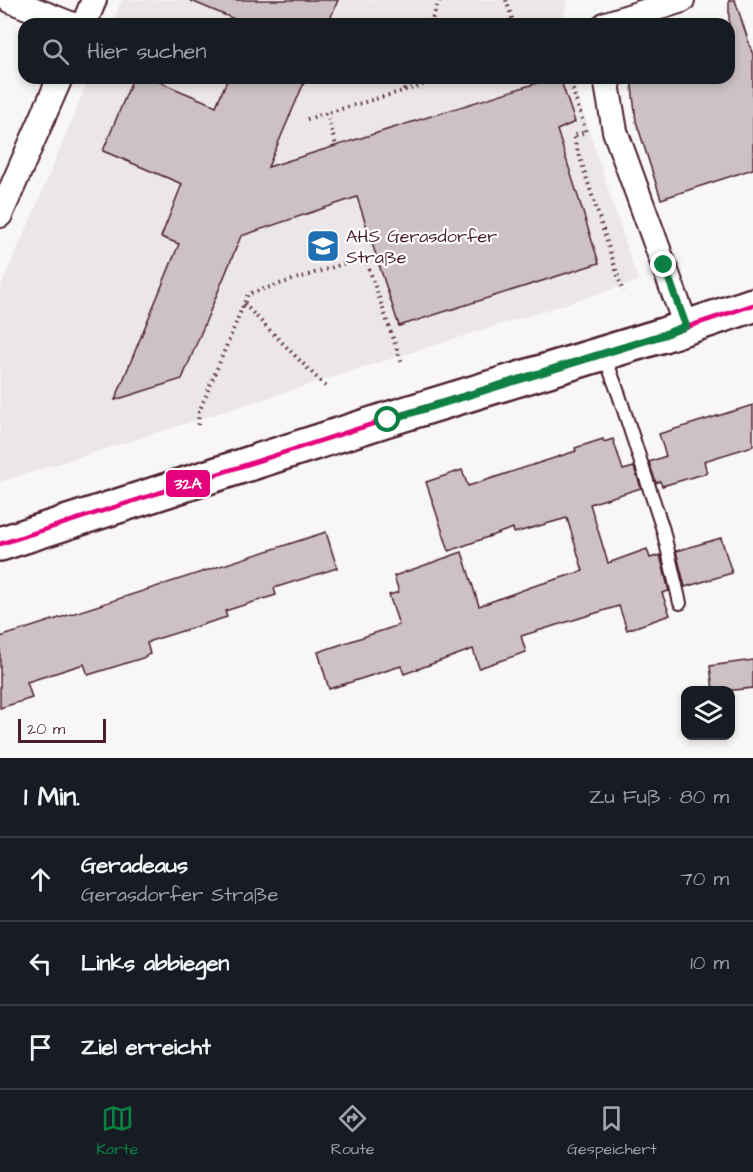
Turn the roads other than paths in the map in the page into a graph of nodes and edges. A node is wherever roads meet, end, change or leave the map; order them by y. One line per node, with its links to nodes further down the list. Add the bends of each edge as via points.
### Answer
1 (10, 0): 4 (street)
2 (94, 0): 5 (street)
3 (682, 0): 6 (street)
4 (55, 18)
5 (86, 18)
6 (625, 18)
7 (57, 84): 9 (street)
8 (607, 84): 11 (street, via 615,130)
9 (0, 215)
10 (753, 305): 11 (main road)
11 (686, 326): 12 (main road)
12 (604, 352): 13 (main road); 14 (lane, via 663,530)
13 (0, 544)
14 (680, 603)

